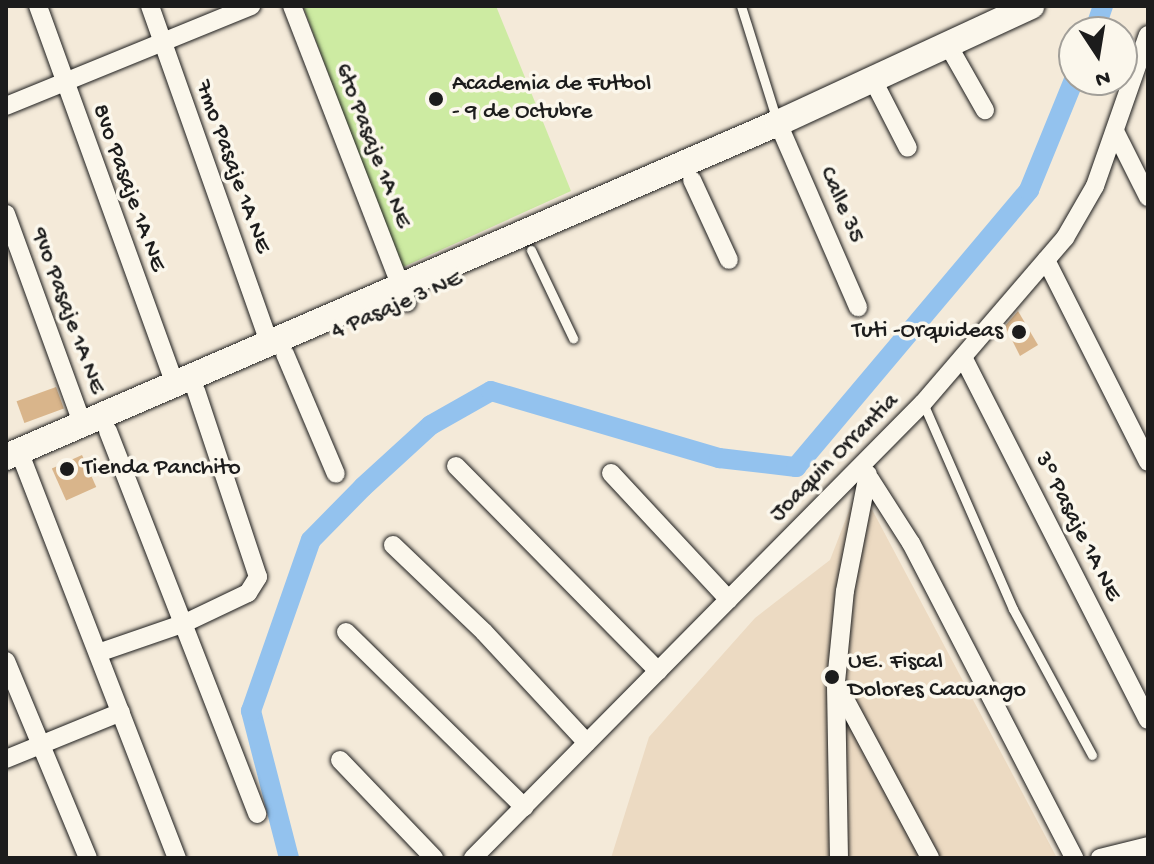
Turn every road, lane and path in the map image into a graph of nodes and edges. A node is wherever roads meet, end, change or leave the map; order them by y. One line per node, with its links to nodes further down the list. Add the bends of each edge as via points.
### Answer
1 (38, 6): 11 (street, 8vo Pasaje 1A NE)
2 (150, 6): 8 (street, 7mo Pasaje 1A NE)
3 (251, 6): 8 (street)
4 (292, 6): 23 (street, 6to Pasaje 1A NE)
5 (741, 6): 14 (lane)
6 (1031, 6): 9 (street, 4 Pasaje 3 NE)
7 (1148, 35): 15 (street, Joaquin Orrantia)
8 (161, 43): 11 (street); 26 (street, 7mo Pasaje 1A NE)
9 (948, 45): 10 (street, 4 Pasaje 3 NE); 13 (street)
10 (873, 80): 14 (street, 4 Pasaje 3 NE); 16 (street)
11 (63, 83): 12 (street); 28 (street, 8vo Pasaje 1A NE)
12 (6, 106)
13 (985, 110)
14 (778, 123): 17 (street, 4 Pasaje 3 NE); 23 (street, 4 Pasaje 3 NE); 24 (street, Calle 35)
15 (1115, 131): 18 (street); 22 (street, Joaquin Orrantia, via 1095,186)
16 (908, 148)
17 (692, 180): 20 (street, 4 Pasaje 3 NE); 21 (street)
18 (1148, 197)
19 (6, 214): 30 (street, 9vo Pasaje 1A NE)
20 (531, 250): 23 (street, 4 Pasaje 3 NE); 25 (lane)
21 (729, 260)
22 (1046, 260): 27 (street, Joaquin Orrantia); 32 (street)
23 (404, 296): 26 (street, 4 Pasaje 3 NE)
24 (858, 307)
25 (573, 338)
26 (278, 349): 28 (street, 4 Pasaje 3 NE); 36 (street, 7mo Pasaje 1A NE)
27 (963, 357): 29 (street, Joaquin Orrantia); 46 (street, 3° Pasaje 1A NE)
28 (186, 388): 30 (street, 4 Pasaje 3 NE); 39 (street, 8vo Pasaje 1A NE, via 258,577 248,593)
29 (923, 403): 34 (street, Joaquin Orrantia); 49 (lane, via 1013,609)
30 (95, 428): 31 (street, 4 Pasaje 3 NE); 39 (street, 9vo Pasaje 1A NE)
31 (14, 460): 41 (street)
32 (1148, 462)
33 (456, 466): 43 (street)
34 (867, 471): 38 (street, Joaquin Orrantia); 44 (street, via 845,591); 61 (street, via 911,543)
35 (611, 473): 38 (street)
36 (336, 474)
37 (393, 545): 47 (street, via 484,632)
38 (729, 600): 43 (street, Joaquin Orrantia)
39 (185, 623): 41 (street); 53 (street, 9vo Pasaje 1A NE)
40 (346, 632): 52 (street)
41 (98, 653): 45 (street)
42 (6, 661): 48 (street)
43 (658, 671): 47 (street, Joaquin Orrantia)
44 (836, 682): 59 (street); 60 (street)
45 (121, 712): 48 (street); 56 (street)
46 (1148, 720)
47 (587, 743): 52 (street, Joaquin Orrantia)
48 (41, 745): 50 (street); 55 (street)
49 (1092, 755)
50 (6, 759)
51 (340, 760): 57 (street)
52 (524, 807): 58 (street, Joaquin Orrantia)
53 (257, 814)
54 (1148, 846): 62 (street)
55 (88, 858)
56 (177, 858)
57 (434, 858)
58 (473, 858)
59 (839, 858)
60 (930, 858)
61 (1074, 858)
62 (1100, 858)

